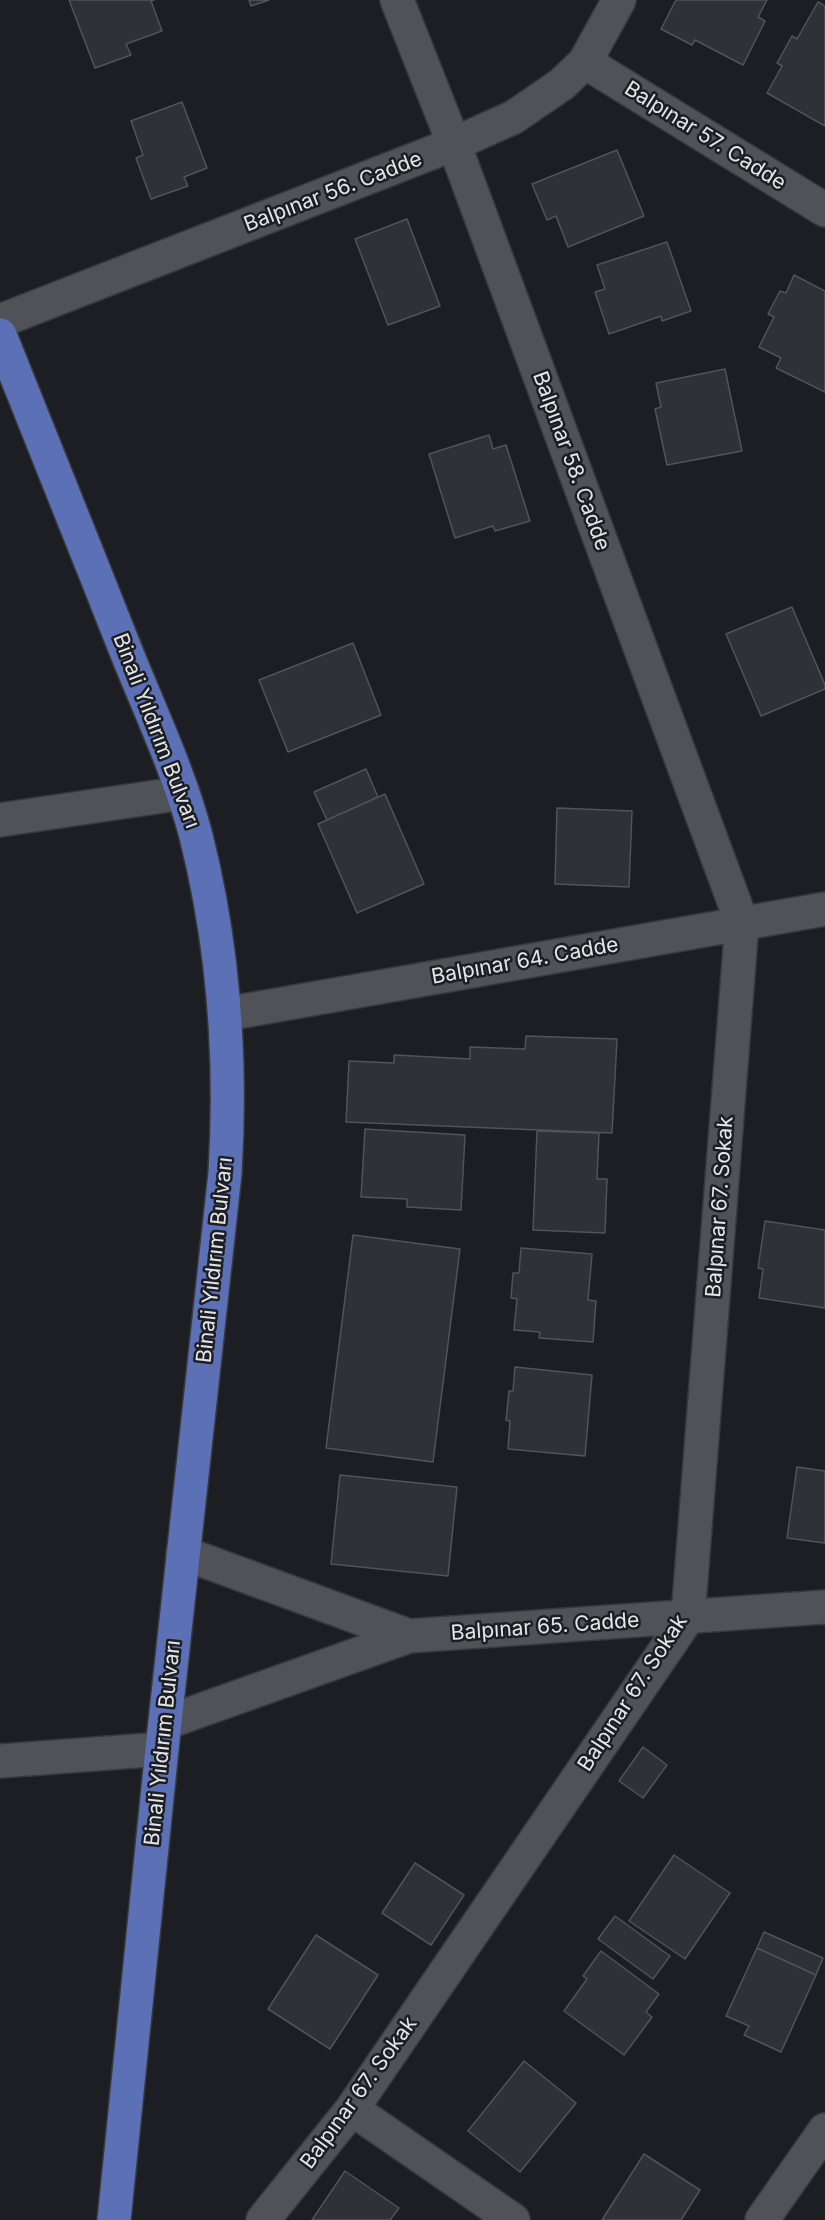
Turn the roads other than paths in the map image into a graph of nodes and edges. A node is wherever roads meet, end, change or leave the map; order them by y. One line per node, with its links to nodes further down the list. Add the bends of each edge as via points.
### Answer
1 (398, 0): 4 (street, Balpınar 58. Cadde)
2 (619, 0): 3 (street, Balpınar 56. Cadde)
3 (585, 62): 4 (street, Balpınar 56. Cadde, via 562,84 514,117); 5 (street, Balpınar 57. Cadde)
4 (454, 144): 6 (street, Balpınar 56. Cadde); 11 (street, Balpınar 58. Cadde)
5 (825, 210)
6 (0, 321)
7 (0, 334): 8 (main road, Binali Yıldırım Bulvarı)
8 (183, 793): 9 (street); 12 (main road, Binali Yıldırım Bulvarı, via 207,886)
9 (0, 820)
10 (825, 909): 11 (street, Balpınar 64. Cadde)
11 (742, 924): 12 (street, Balpınar 64. Cadde); 15 (street, Balpınar 67. Sokak)
12 (226, 1014): 13 (main road, Binali Yıldırım Bulvarı, via 229,1117 225,1173)
13 (183, 1553): 16 (street, Balpınar 65. Cadde); 17 (main road, Binali Yıldırım Bulvarı)
14 (825, 1607): 15 (street, Balpınar 65. Cadde)
15 (688, 1617): 16 (street, Balpınar 65. Cadde); 19 (street, Balpınar 67. Sokak)
16 (409, 1636): 17 (street, Balpınar 65. Cadde)
17 (163, 1736): 18 (street, Balpınar 65. Cadde); 21 (main road, Binali Yıldırım Bulvarı)
18 (0, 1761)
19 (352, 2109): 22 (street, Balpınar 67. Sokak); 23 (street)
20 (825, 2130): 24 (street)
21 (114, 2220)
22 (263, 2220)
23 (513, 2220)
24 (762, 2220)

